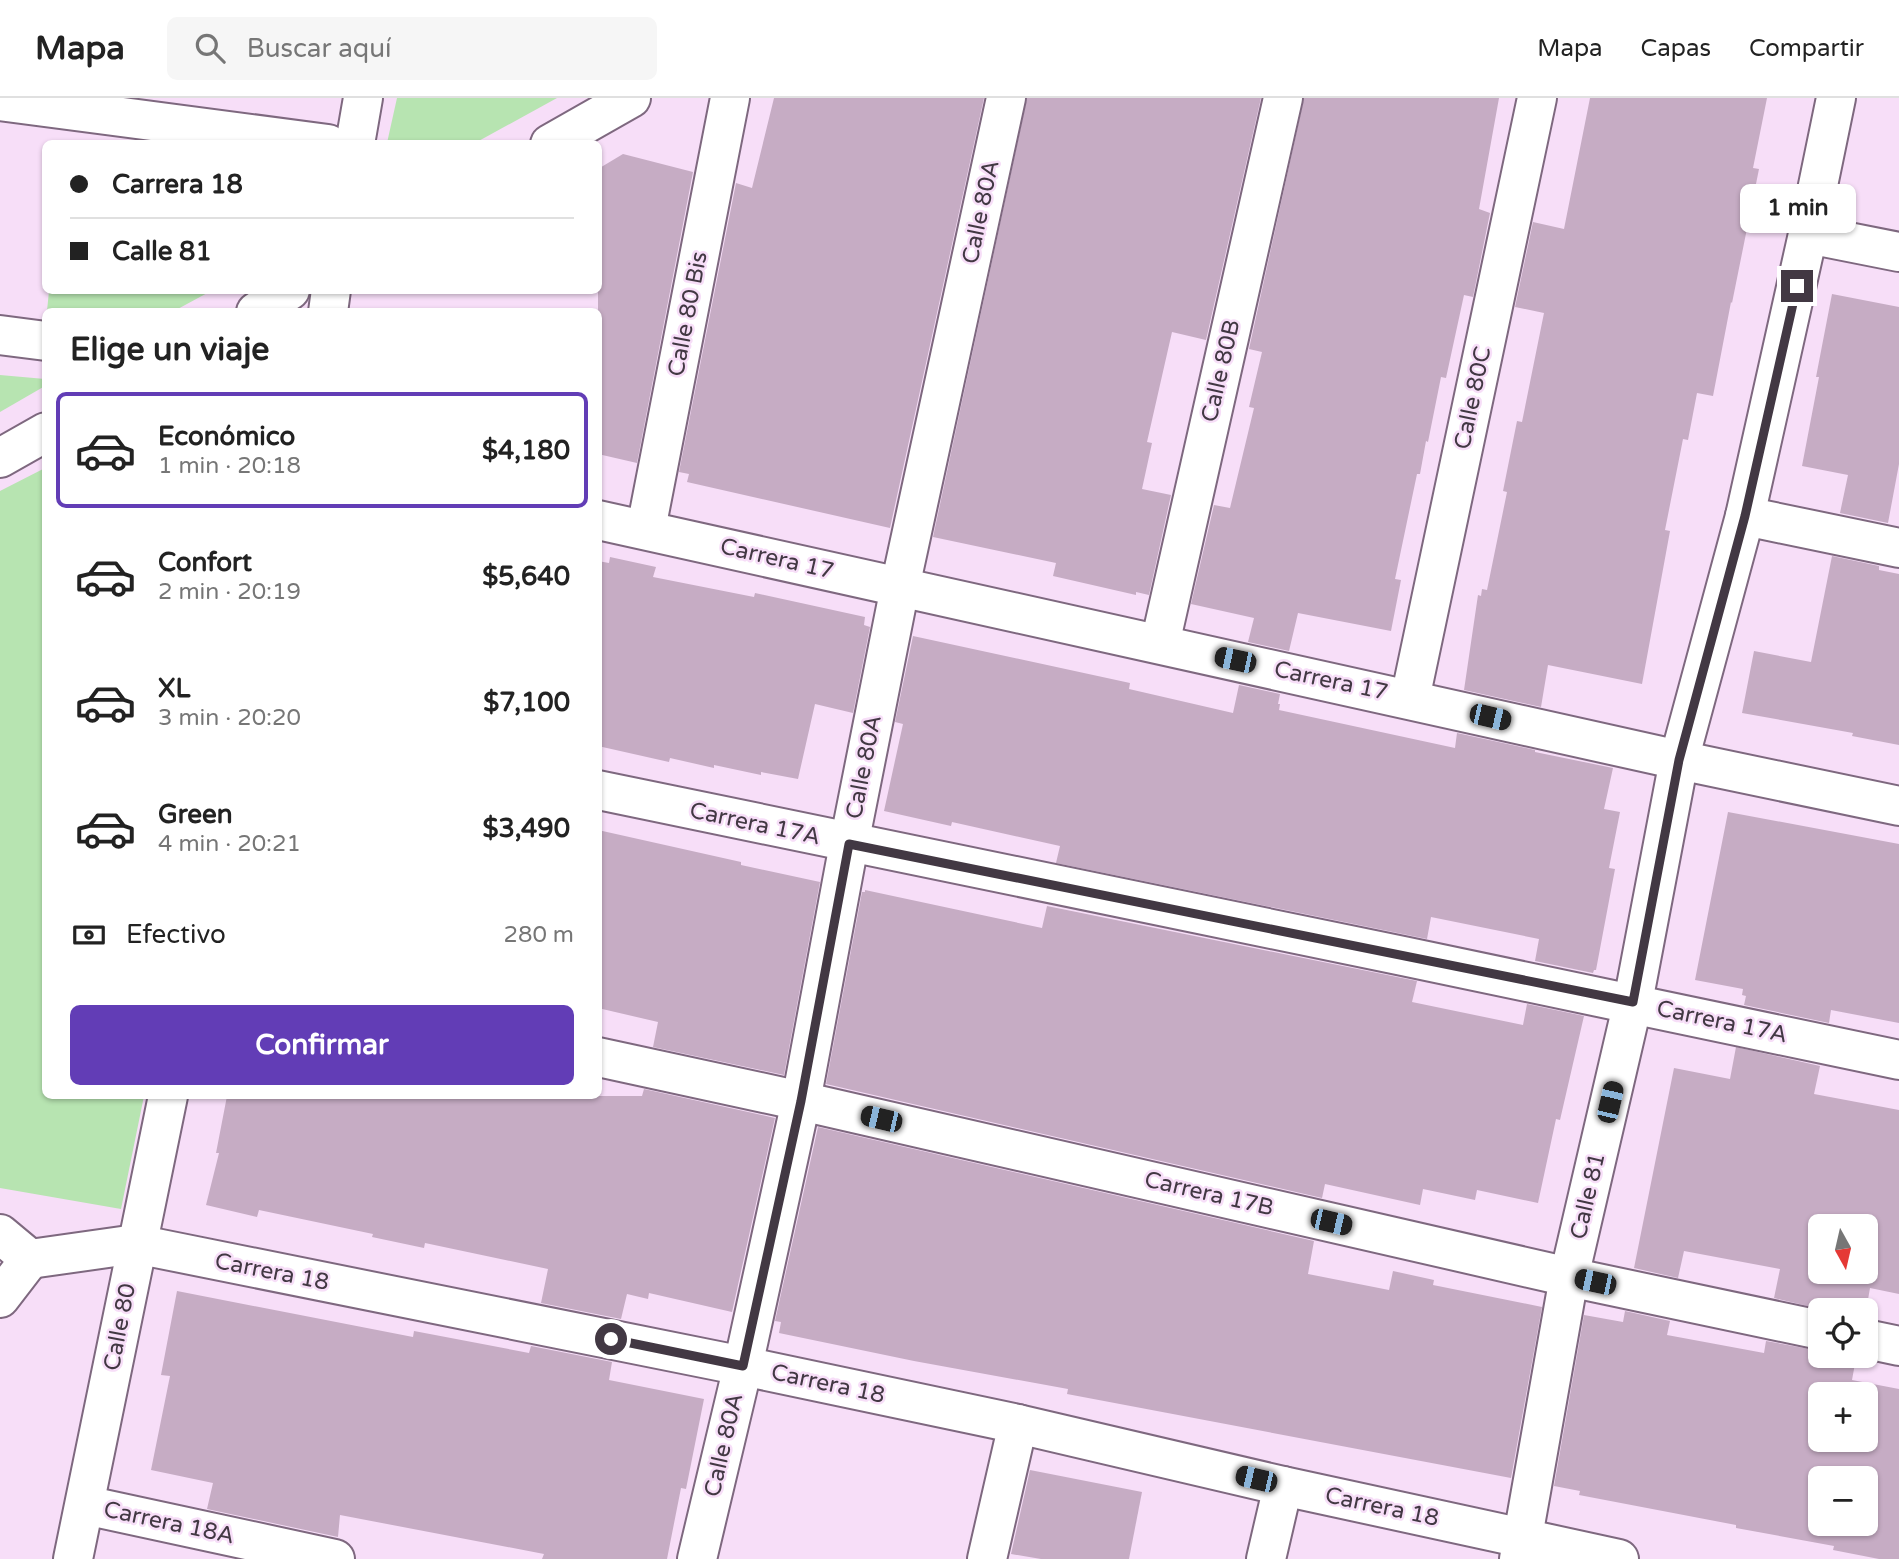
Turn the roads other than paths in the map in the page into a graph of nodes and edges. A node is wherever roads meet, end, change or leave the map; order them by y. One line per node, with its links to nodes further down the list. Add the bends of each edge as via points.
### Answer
1 (363, 98): 10 (street)
2 (631, 98): 11 (street)
3 (730, 98): 22 (street, Calle 80 Bis)
4 (1006, 98): 24 (street, Calle 80A)
5 (1283, 98): 25 (street, Calle 80B)
6 (1536, 98): 26 (street, Calle 80C)
7 (1836, 98): 12 (street, Calle 81)
8 (0, 101): 9 (street)
9 (297, 140)
10 (356, 140)
11 (557, 140)
12 (1808, 234): 13 (street); 20 (street, Calle 81)
13 (1899, 252)
14 (284, 294): 15 (street)
15 (262, 308)
16 (0, 335): 17 (street)
17 (42, 340)
18 (42, 434): 19 (street)
19 (0, 458)
20 (1745, 516): 23 (street); 27 (street, Calle 81)
21 (602, 521): 22 (street, Carrera 17)
22 (646, 529): 24 (street, Carrera 17)
23 (1899, 548)
24 (900, 587): 25 (street, Carrera 17); 30 (street, Calle 80A)
25 (1160, 644): 26 (street, Carrera 17)
26 (1410, 699): 27 (street, Carrera 17)
27 (1679, 760): 29 (street, Carrera 17); 31 (street, Calle 81)
28 (602, 791): 30 (street, Carrera 17A)
29 (1899, 806)
30 (849, 844): 31 (street, Carrera 17A); 35 (street, Calle 80A)
31 (1633, 1002): 33 (street, Carrera 17A); 39 (street, Calle 81)
32 (602, 1059): 35 (street, Carrera 17B)
33 (1899, 1060)
34 (167, 1099): 37 (street, Calle 80)
35 (801, 1101): 39 (street, Carrera 17B); 44 (street, Calle 80A)
36 (0, 1234): 38 (street)
37 (136, 1244): 38 (street, Carrera 18); 44 (street, Carrera 18); 47 (street, Calle 80)
38 (30, 1259): 40 (street)
39 (1570, 1277): 41 (street, Carrera 17B); 48 (street, Calle 81)
40 (0, 1298)
41 (1808, 1327)
42 (1878, 1342): 43 (street)
43 (1899, 1346)
44 (743, 1366): 45 (street, Carrera 18); 52 (street, Calle 80A)
45 (1018, 1424): 46 (street, Carrera 18); 53 (street)
46 (1283, 1486): 48 (street, Carrera 18); 54 (street)
47 (85, 1505): 50 (street, Calle 80); 51 (street, Carrera 18A)
48 (1521, 1549): 49 (street, Carrera 18)
49 (1608, 1558)
50 (73, 1559)
51 (335, 1559)
52 (697, 1559)
53 (987, 1559)
54 (1266, 1559)

